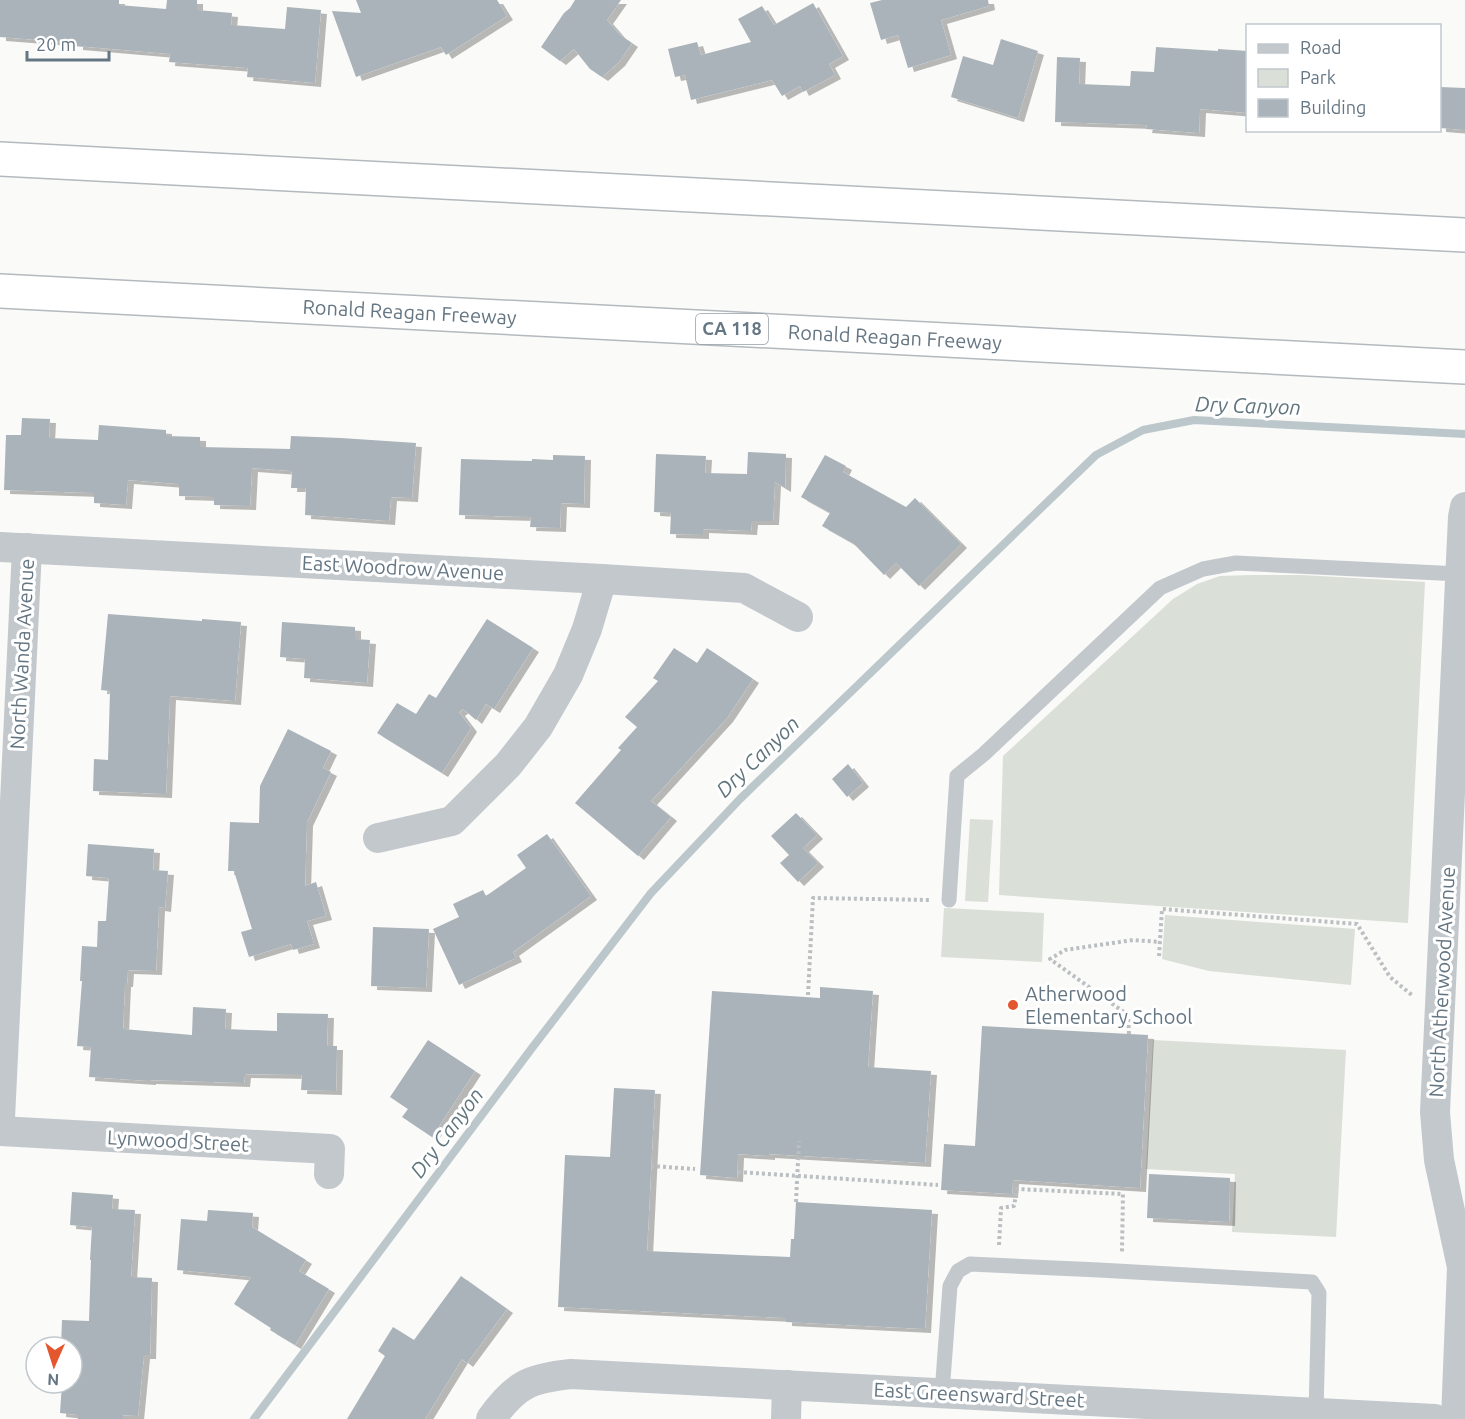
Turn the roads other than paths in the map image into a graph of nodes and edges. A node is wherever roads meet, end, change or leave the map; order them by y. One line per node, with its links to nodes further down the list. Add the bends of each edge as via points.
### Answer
1 (0, 159): 2 (highway)
2 (1465, 235)
3 (0, 291): 4 (highway, Ronald Reagan Freeway / CA 118)
4 (1465, 367)
5 (1465, 507): 7 (street, North Atherwood Avenue)
6 (14, 548): 8 (street, East Woodrow Avenue); 13 (street, North Wanda Avenue)
7 (1460, 574): 11 (lane, via 1236,562 1203,569 1160,588 957,776); 12 (street, North Atherwood Avenue)
8 (602, 579): 9 (street, East Woodrow Avenue, via 744,588); 10 (street, via 568,675 538,726 508,765 452,821)
9 (798, 617)
10 (378, 838)
11 (949, 900)
12 (1454, 957): 23 (street, North Atherwood Avenue, via 1436,1112 1439,1160 1462,1267)
13 (0, 1119)
14 (0, 1131): 15 (street, Lynwood Street, via 330,1149)
15 (330, 1174)
16 (787, 1385): 17 (street, East Greensward Street); 20 (street, East Greensward Street, via 571,1374 525,1385 511,1394); 21 (street)
17 (942, 1393): 18 (street, East Greensward Street); 19 (lane, via 950,1286 958,1270 970,1264 1121,1271 1312,1282 1319,1293)
18 (1124, 1411): 19 (street, East Greensward Street)
19 (1316, 1413): 22 (street, East Greensward Street)
20 (491, 1419)
21 (786, 1419)
22 (1435, 1419)
23 (1456, 1419)

